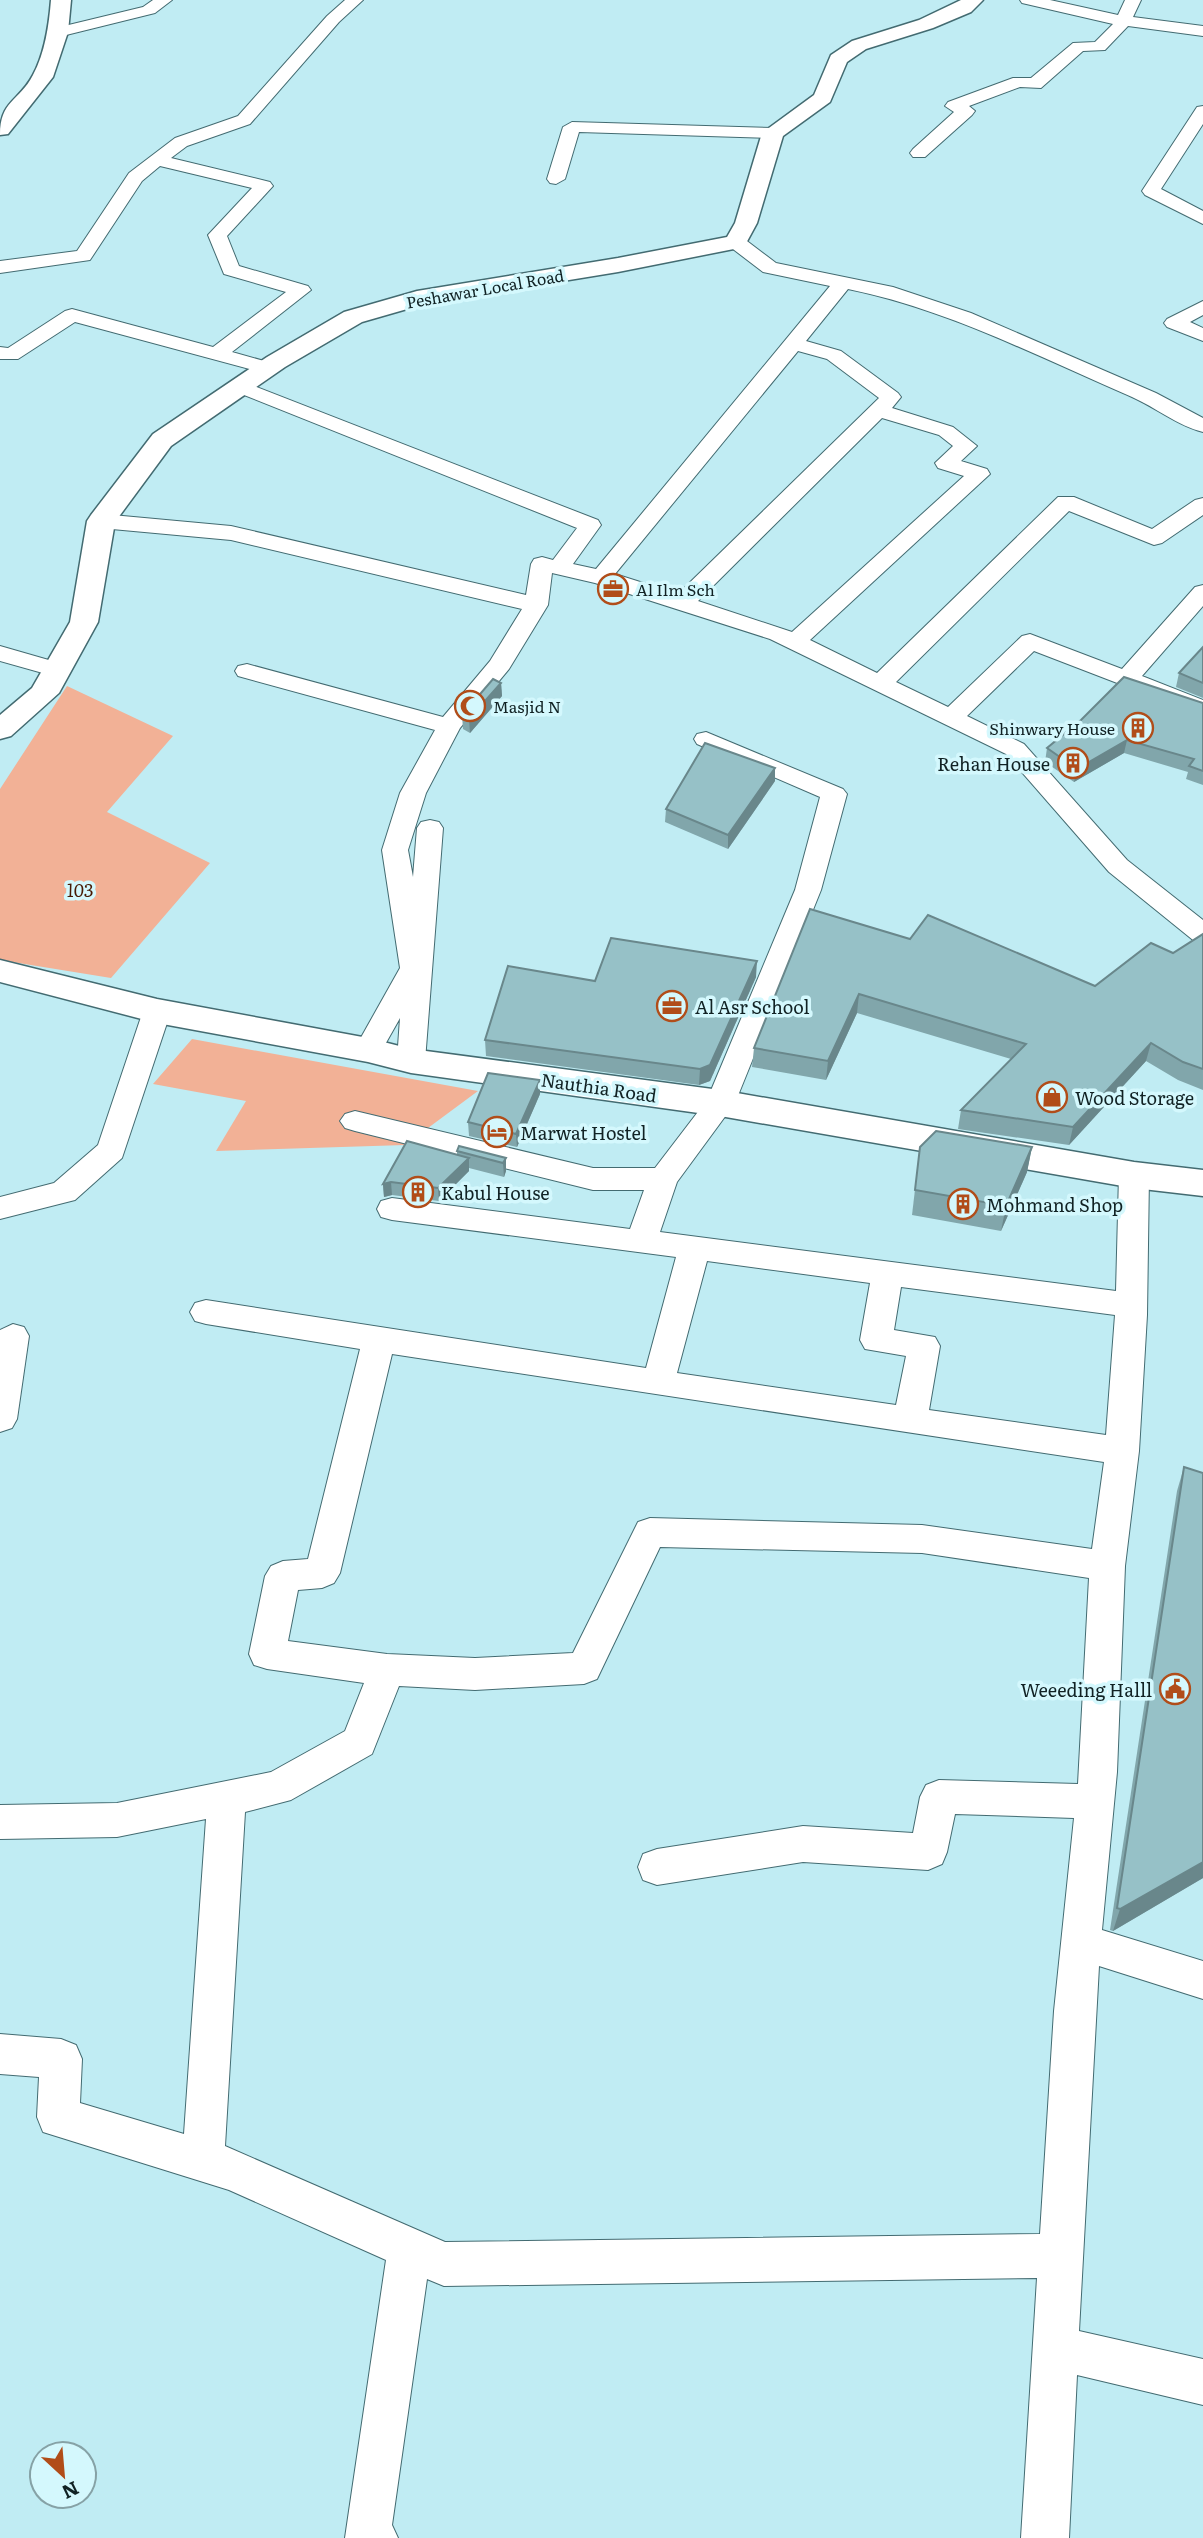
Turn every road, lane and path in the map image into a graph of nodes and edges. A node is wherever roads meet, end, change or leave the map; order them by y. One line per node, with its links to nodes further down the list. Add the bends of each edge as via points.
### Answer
1 (61, 0): 8 (street)
2 (164, 0): 8 (street, via 149,10)
3 (355, 0): 14 (street, via 244,120 181,142)
4 (973, 0): 12 (street, via 926,24 859,45 838,59 823,98)
5 (1028, 0): 7 (street)
6 (1133, 0): 7 (street)
7 (1123, 21): 9 (street); 13 (street, via 1100,47 1079,46 1035,84 1019,82 954,106 966,111)
8 (58, 32): 11 (street, via 43,78)
9 (1203, 32)
10 (1203, 111): 16 (street, via 1150,191)
11 (0, 129)
12 (773, 133): 15 (street, via 572,127); 17 (street)
13 (919, 153)
14 (157, 160): 18 (street, via 135,177 83,256); 24 (street, via 264,186 217,235 231,270 301,290)
15 (556, 179)
16 (1203, 218)
17 (736, 243): 19 (street, via 770,268); 25 (street, Peshawar Local Road, via 425,296 353,317)
18 (0, 267)
19 (843, 283): 22 (street); 28 (street, via 887,291 964,317 1149,397)
20 (1203, 307): 21 (street, via 1174,323)
21 (1203, 335)
22 (793, 343): 27 (street, via 835,355 891,397); 32 (street)
23 (0, 354): 24 (street, via 11,355 72,315)
24 (217, 354): 25 (street)
25 (268, 368): 26 (street, Peshawar Local Road)
26 (241, 387): 30 (street, Peshawar Local Road, via 162,440); 31 (street, via 590,525)
27 (877, 410): 34 (street); 36 (street, via 946,431 966,446 946,463 979,474)
28 (1203, 426)
29 (1203, 505): 41 (street, via 1154,538 1066,502)
30 (101, 521): 35 (street, via 231,533); 38 (street, Peshawar Local Road, via 84,622)
31 (559, 568): 32 (street); 35 (street, via 542,564)
32 (601, 577): 34 (street)
33 (1203, 592): 40 (street)
34 (682, 603): 36 (street)
35 (536, 605): 44 (street, via 500,664)
36 (794, 642): 41 (street)
37 (0, 653): 38 (street)
38 (57, 670): 45 (street, Peshawar Local Road, via 44,694)
39 (247, 671): 44 (street)
40 (1128, 677): 42 (street); 43 (street, via 1030,641)
41 (880, 684): 43 (street)
42 (1203, 709)
43 (951, 718): 48 (street, via 1015,749 1118,866)
44 (449, 726): 51 (street, via 414,793 395,850 414,968)
45 (0, 730)
46 (706, 739): 53 (street, via 834,794 808,890)
47 (430, 828): 52 (street)
48 (1203, 934)
49 (1, 973): 50 (street, Nauthia Road)
50 (157, 1011): 51 (street, Nauthia Road); 58 (street, via 111,1150 64,1192)
51 (368, 1050): 52 (street, Nauthia Road)
52 (411, 1061): 53 (street, Nauthia Road)
53 (720, 1103): 55 (street, Nauthia Road); 56 (street)
54 (355, 1121): 56 (street, via 593,1179)
55 (1134, 1175): 57 (street, Nauthia Road); 63 (street)
56 (663, 1179): 60 (street)
57 (1203, 1183)
58 (0, 1208)
59 (391, 1209): 60 (street)
60 (642, 1240): 61 (street)
61 (695, 1247): 62 (street); 67 (street)
62 (887, 1275): 63 (street); 69 (street, via 876,1340 924,1346)
63 (1131, 1305): 70 (street)
64 (206, 1311): 66 (street)
65 (13, 1336): 68 (street)
66 (379, 1339): 67 (street); 72 (street, via 321,1573 283,1576 268,1654)
67 (658, 1383): 69 (street)
68 (0, 1419)
69 (910, 1421): 70 (street)
70 (1122, 1451): 71 (street)
71 (1107, 1566): 72 (street, via 922,1539 650,1532 584,1668 475,1674); 74 (street)
72 (387, 1670): 73 (street, via 359,1742 278,1788)
73 (227, 1798): 75 (street, via 117,1820); 80 (street)
74 (1094, 1801): 76 (street, via 939,1797 928,1852 803,1844); 77 (street)
75 (0, 1822)
76 (657, 1867)
77 (1080, 1942): 78 (street); 82 (street)
78 (1203, 1980)
79 (0, 2054): 80 (street, via 61,2059 58,2117)
80 (203, 2160): 81 (street, via 233,2169)
81 (409, 2249): 82 (street, via 444,2264); 85 (street, via 366,2535)
82 (1062, 2256): 83 (street)
83 (1056, 2348): 84 (street); 86 (street)
84 (1203, 2382)
85 (374, 2538)
86 (1045, 2538)

